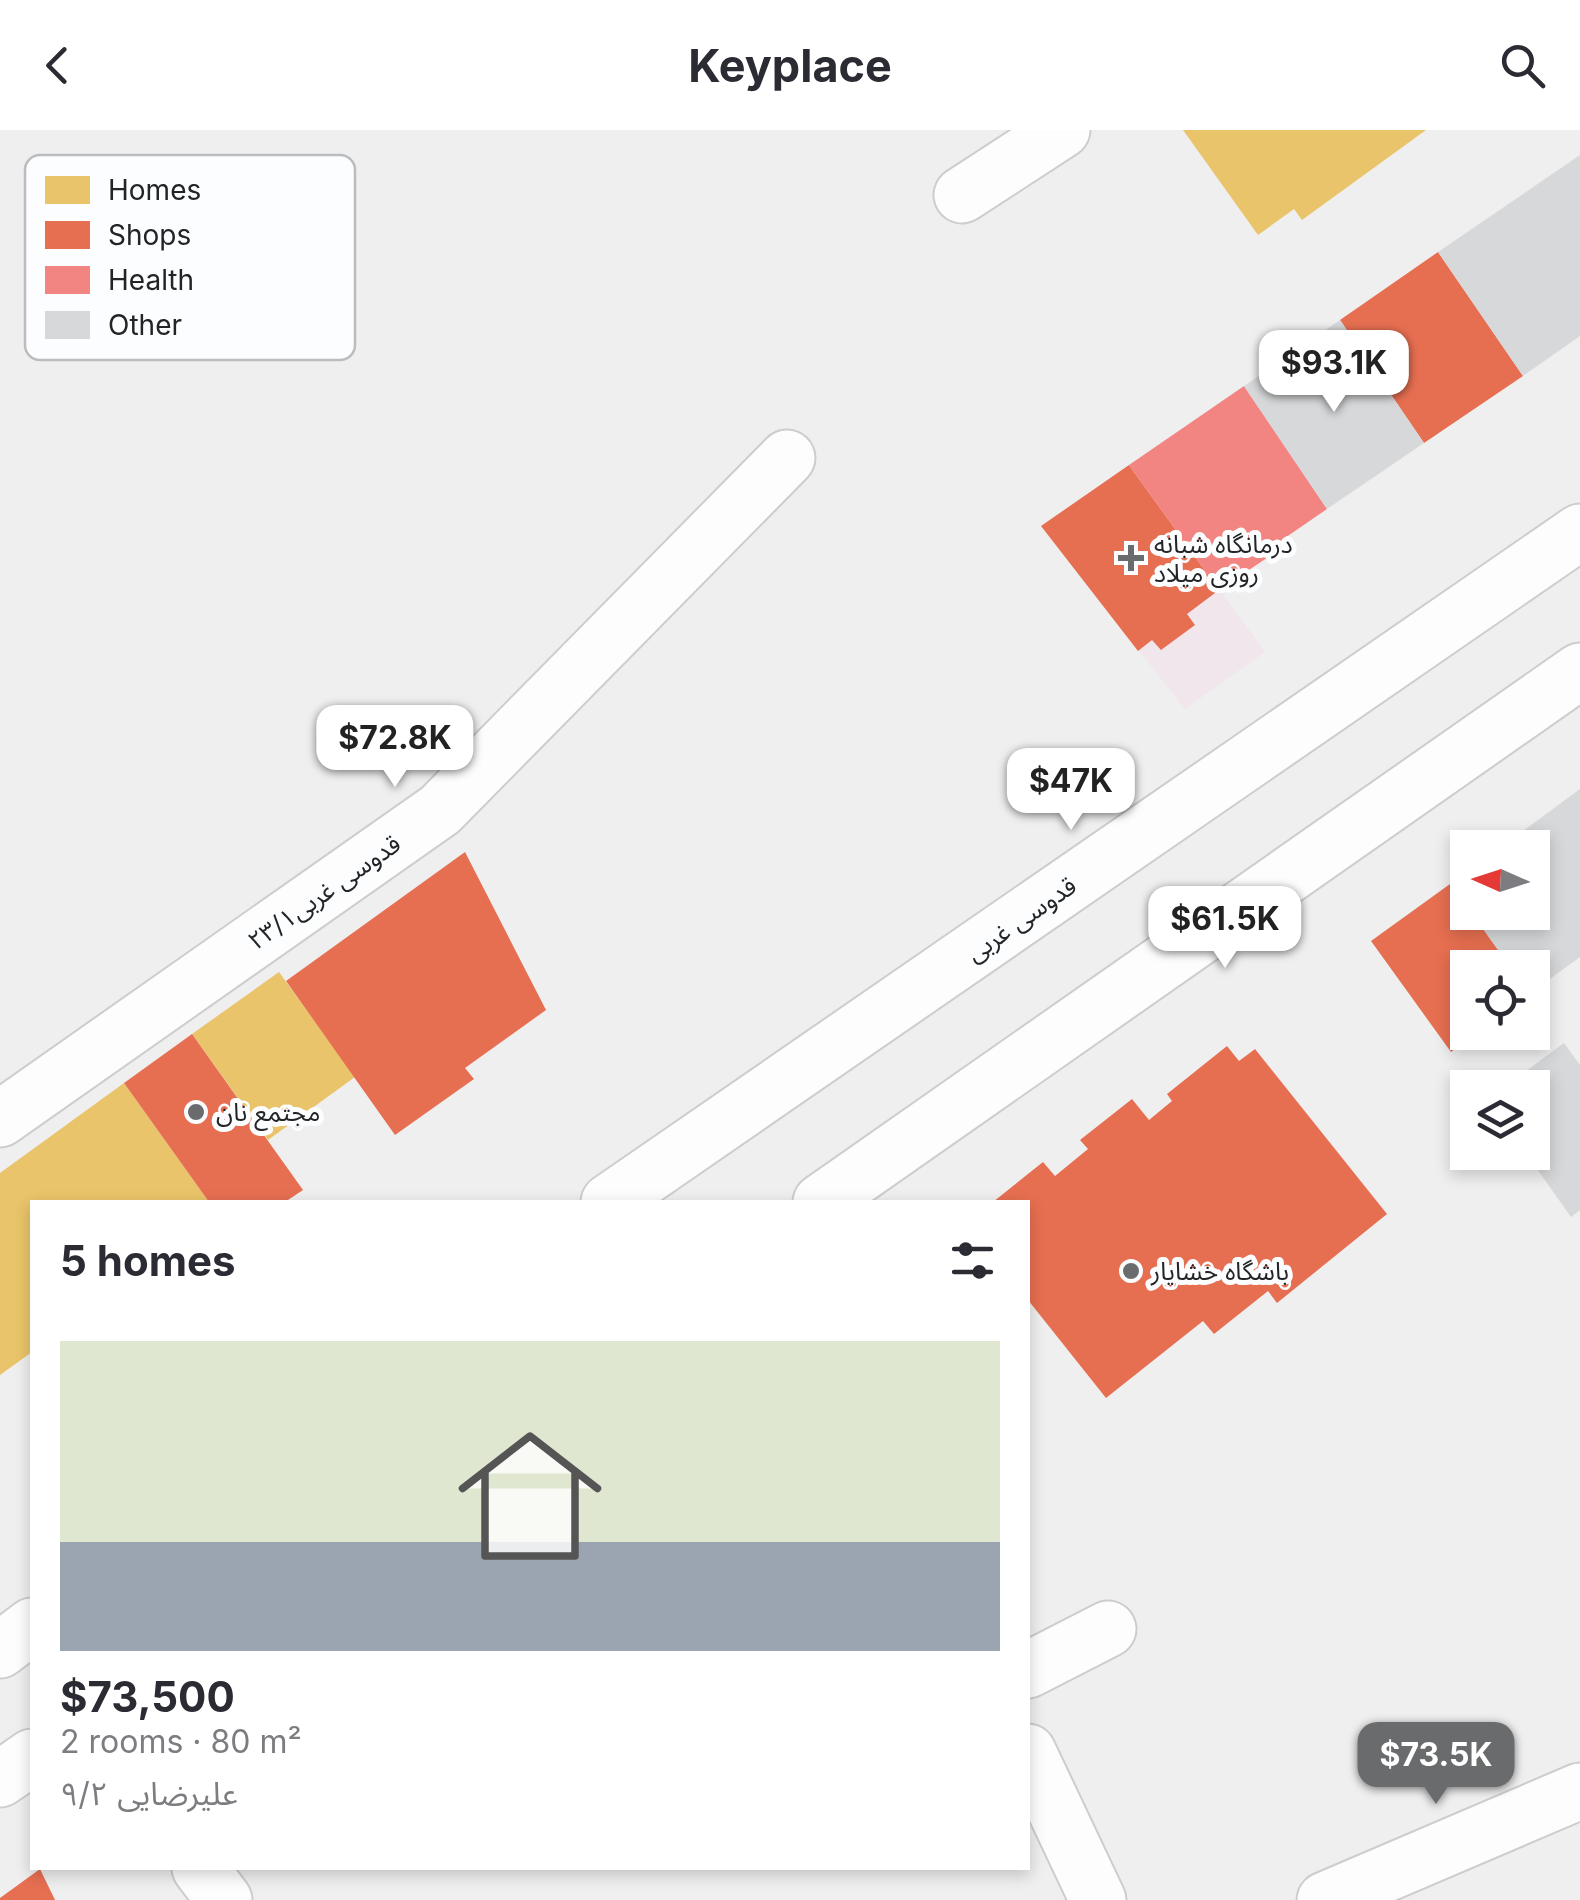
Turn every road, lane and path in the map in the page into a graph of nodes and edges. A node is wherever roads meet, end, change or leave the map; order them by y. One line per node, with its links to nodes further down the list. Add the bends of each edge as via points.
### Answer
1 (1062, 130): 2 (main road)
2 (962, 195)
3 (786, 458): 6 (main road, قدوسی غربی۲۳/۱, via 440,810)
4 (1580, 532): 7 (main road, قدوسی غربی)
5 (1580, 670): 8 (main road)
6 (0, 1118)
7 (613, 1200)
8 (824, 1200)
9 (30, 1628): 11 (main road)
10 (1108, 1628): 12 (main road)
11 (0, 1650)
12 (1030, 1669)
13 (1030, 1756): 19 (main road)
14 (30, 1758): 15 (main road)
15 (0, 1780)
16 (1580, 1791): 20 (main road)
17 (202, 1870): 18 (main road)
18 (224, 1900)
19 (1098, 1900)
20 (1325, 1900)

